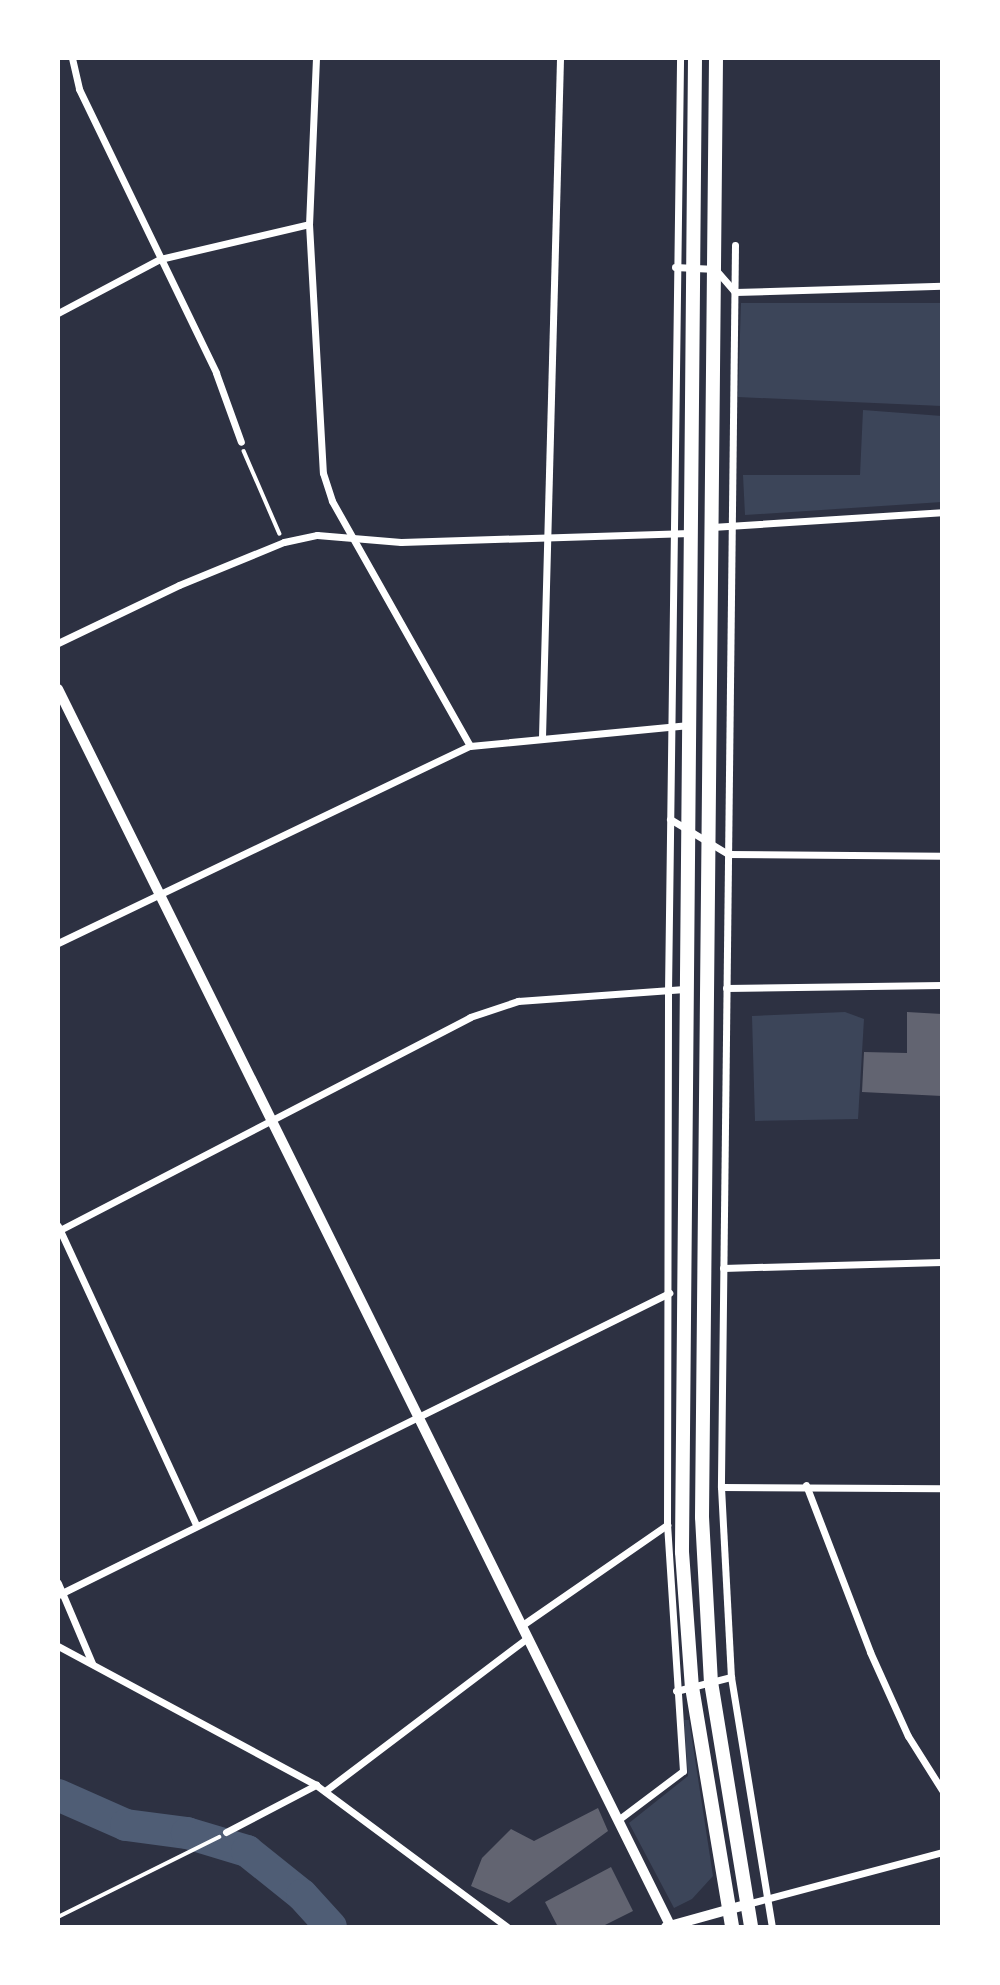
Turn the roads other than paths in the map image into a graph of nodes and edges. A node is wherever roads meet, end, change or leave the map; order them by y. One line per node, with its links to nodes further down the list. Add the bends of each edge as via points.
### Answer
1 (72, 58): 9 (street, via 79,89)
2 (316, 58): 7 (street)
3 (560, 58): 23 (street)
4 (680, 58): 10 (street)
5 (695, 58): 11 (main road)
6 (716, 58): 12 (main road)
7 (309, 224): 9 (street); 22 (street, via 323,472)
8 (734, 245): 14 (street)
9 (160, 259): 15 (street); 16 (street, via 216,373)
10 (675, 267): 11 (street); 21 (street)
11 (693, 269): 12 (street); 20 (main road)
12 (715, 270): 14 (street); 19 (main road)
13 (942, 286): 14 (street)
14 (735, 292): 18 (street)
15 (58, 313)
16 (241, 442)
17 (942, 512): 18 (street)
18 (729, 526): 19 (street); 33 (street)
19 (712, 527): 32 (main road)
20 (691, 533): 21 (street); 26 (main road)
21 (675, 535): 23 (street); 27 (street)
22 (351, 536): 23 (street, via 401,542); 24 (street, via 317,535 284,542); 29 (street)
23 (545, 539): 28 (street)
24 (58, 643)
25 (58, 689): 35 (street)
26 (688, 724): 27 (street); 31 (main road)
27 (670, 726): 28 (street); 30 (street)
28 (542, 737): 29 (street)
29 (470, 747): 35 (street)
30 (670, 819): 31 (street); 40 (street)
31 (689, 830): 32 (street); 39 (main road)
32 (709, 842): 33 (street); 42 (main road)
33 (728, 854): 34 (street); 38 (street)
34 (942, 856)
35 (158, 894): 36 (street); 41 (street)
36 (58, 943)
37 (942, 985): 38 (street)
38 (726, 988): 46 (street)
39 (685, 989): 40 (street); 43 (main road)
40 (668, 992): 41 (street, via 518,1001 470,1017); 47 (street)
41 (271, 1121): 44 (street); 48 (street)
42 (705, 1223): 43 (main road); 61 (main road, via 702,1504)
43 (683, 1224): 62 (main road, via 682,1552)
44 (58, 1229): 52 (street)
45 (942, 1262): 46 (street)
46 (723, 1268): 50 (street)
47 (669, 1293): 48 (street); 53 (street)
48 (415, 1416): 52 (street); 56 (street)
49 (806, 1485): 50 (street); 51 (street); 65 (street, via 870,1652 908,1736)
50 (721, 1487): 60 (street)
51 (942, 1488)
52 (196, 1525): 55 (street)
53 (667, 1525): 56 (street); 63 (street)
54 (58, 1583): 55 (street)
55 (60, 1594): 59 (street)
56 (520, 1626): 57 (street)
57 (526, 1639): 66 (street); 67 (street)
58 (58, 1646): 59 (street)
59 (92, 1664): 64 (street)
60 (731, 1677): 61 (street); 70 (street)
61 (711, 1682): 62 (street); 71 (main road)
62 (692, 1687): 63 (street); 72 (main road)
63 (676, 1691): 67 (street, via 683,1771)
64 (316, 1785): 66 (street); 68 (street)
65 (942, 1790)
66 (325, 1791): 73 (street)
67 (618, 1820): 74 (street)
68 (226, 1832)
69 (942, 1852): 70 (street)
70 (766, 1898): 71 (street); 77 (street)
71 (745, 1905): 72 (street); 76 (main road)
72 (727, 1910): 74 (street); 75 (main road)
73 (507, 1927)
74 (669, 1927)
75 (732, 1927)
76 (751, 1927)
77 (772, 1927)

